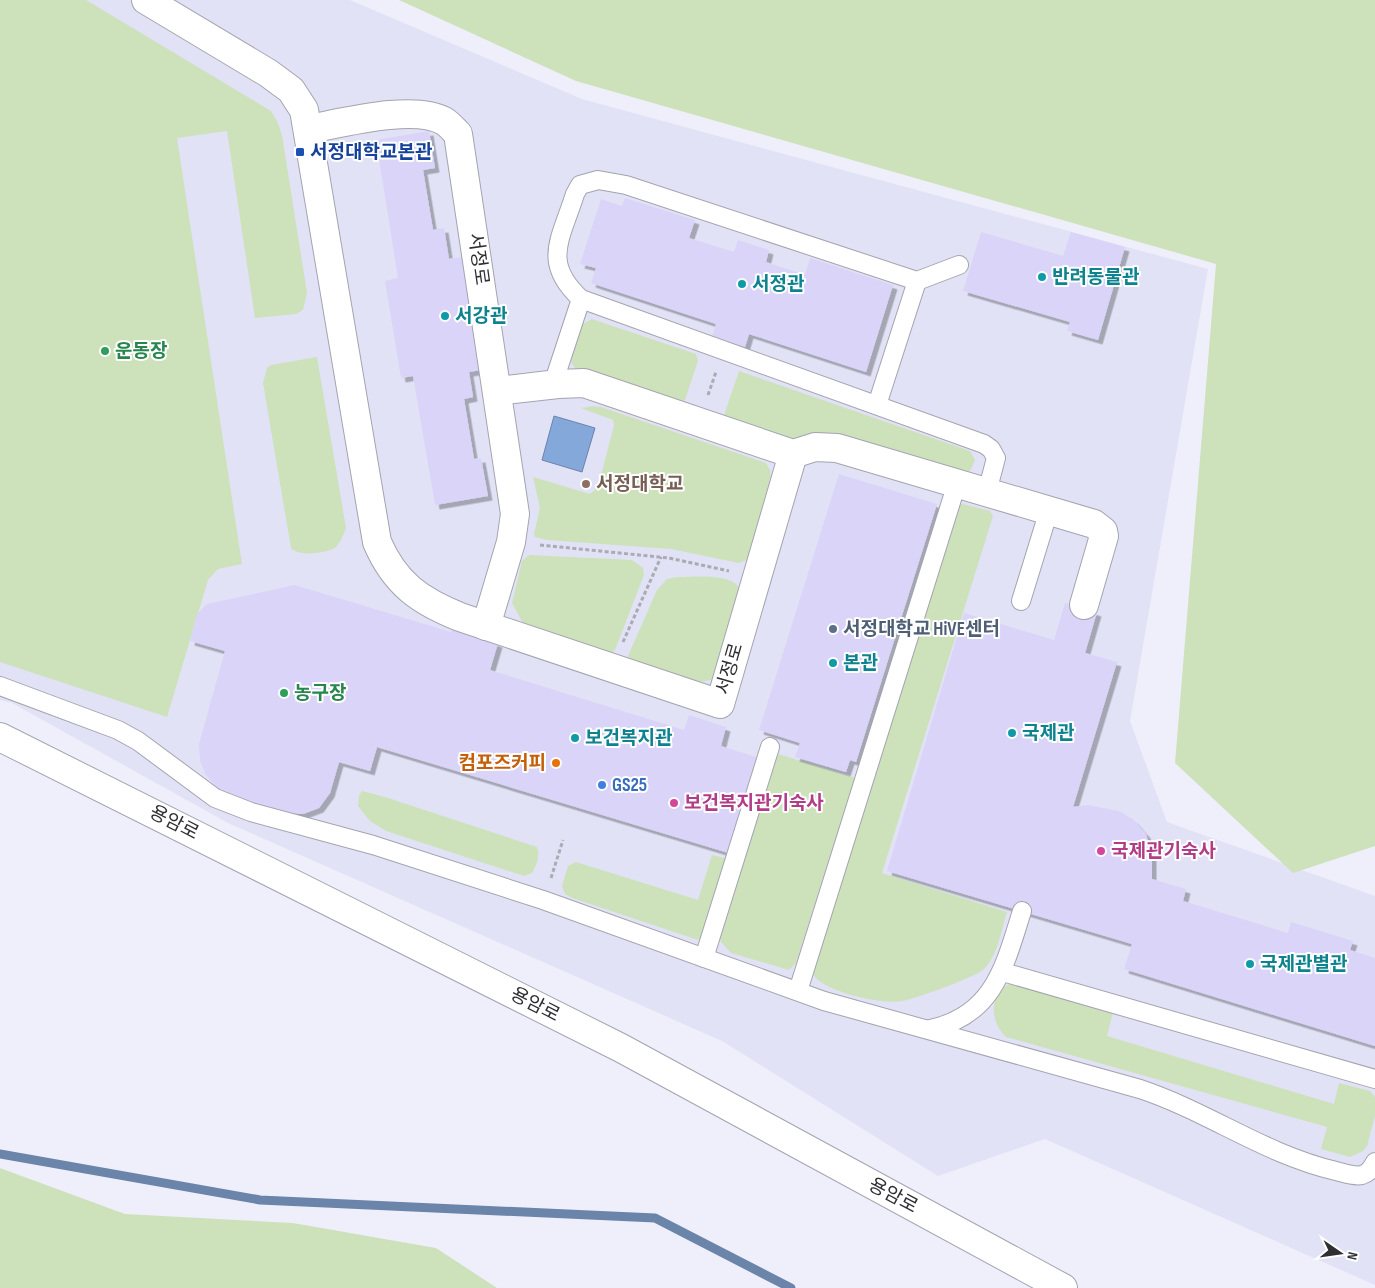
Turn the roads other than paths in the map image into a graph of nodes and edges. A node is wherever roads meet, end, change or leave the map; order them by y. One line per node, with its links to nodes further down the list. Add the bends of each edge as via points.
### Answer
1 (146, 0): 2 (street, 서정로, via 291,90 304,110)
2 (309, 129): 7 (street, 서정로, via 404,114 444,121 458,134); 15 (street, 서정로, via 378,542 385,559 413,594 434,606)
3 (959, 265): 4 (lane)
4 (917, 281): 5 (lane, via 635,188 598,180 580,185 557,250 562,280); 8 (lane)
5 (581, 299): 6 (lane); 8 (lane)
6 (553, 384): 7 (street); 9 (street, via 584,383)
7 (498, 391): 15 (street, 서정로, via 515,514 511,542)
8 (876, 406): 11 (lane, via 984,444 992,450 996,458 995,467)
9 (793, 454): 10 (street, via 802,449 826,446); 15 (street, 서정로, via 720,704)
10 (957, 483): 11 (street); 22 (lane)
11 (987, 492): 12 (street)
12 (1049, 510): 13 (lane); 14 (street, via 1094,524 1103,531)
13 (1021, 601)
14 (1084, 605)
15 (486, 626)
16 (0, 686): 20 (lane, via 118,730 224,802 373,845 544,900)
17 (0, 737): 26 (street, 용암로, via 621,1048)
18 (770, 747): 20 (lane)
19 (1022, 911): 21 (lane)
20 (704, 958): 22 (lane)
21 (1002, 972): 23 (lane, via 974,1010 949,1025); 24 (lane)
22 (798, 991): 23 (lane)
23 (927, 1030): 25 (lane, via 1155,1094 1272,1150 1313,1165 1362,1175)
24 (1375, 1078)
25 (1375, 1162)
26 (1064, 1288)

